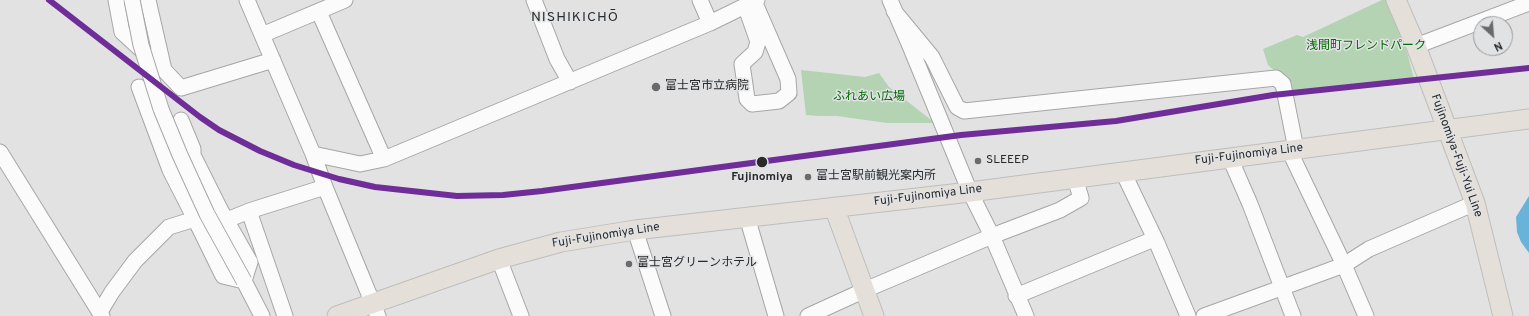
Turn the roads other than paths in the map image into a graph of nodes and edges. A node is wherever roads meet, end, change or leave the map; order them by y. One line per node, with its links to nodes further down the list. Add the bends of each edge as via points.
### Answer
1 (116, 0): 17 (street, via 122,32)
2 (132, 0): 43 (street, bridge, via 141,45 161,109 207,214)
3 (148, 0): 17 (street)
4 (247, 0): 14 (street)
5 (345, 0): 12 (street)
6 (534, 0): 18 (street, via 557,59)
7 (700, 0): 13 (street)
8 (1396, 0): 15 (main road, Fujinomiya-Fuji-Yui Line)
9 (752, 2): 9 (street, via 788,79 789,93 779,101 752,104 747,99 742,64 755,52 758,42); 13 (street)
10 (1526, 4): 15 (street)
11 (892, 6): 23 (street, via 932,57 957,107 964,111 1276,78 1283,84); 31 (street)
12 (319, 12): 14 (street); 27 (street)
13 (710, 23): 18 (street)
14 (262, 35): 16 (street)
15 (1416, 46): 22 (main road, Fujinomiya-Fuji-Yui Line)
16 (273, 60): 17 (street, via 181,88); 25 (street)
17 (164, 70)
18 (570, 82): 27 (street)
19 (140, 88): 36 (street, via 170,170)
20 (1529, 119): 22 (main road, Fuji-Fujinomiya Line)
21 (181, 120): 37 (street, via 193,155)
22 (1446, 130): 23 (main road, Fuji-Fujinomiya Line); 32 (main road, Fujinomiya-Fuji-Yui Line)
23 (1292, 150): 26 (main road, Fuji-Fujinomiya Line); 42 (street)
24 (0, 152): 48 (street)
25 (313, 154): 27 (street, via 360,164); 30 (street)
26 (1230, 158): 28 (main road, Fuji-Fujinomiya Line); 44 (street)
27 (384, 159)
28 (1123, 172): 29 (main road, Fuji-Fujinomiya Line); 40 (street)
29 (1075, 178): 31 (main road, Fuji-Fujinomiya Line); 39 (street, via 1081,198 1060,210)
30 (325, 187): 34 (street); 47 (street)
31 (970, 192): 33 (main road, Fuji-Fujinomiya Line); 39 (street)
32 (1475, 203): 42 (street, via 1369,248); 62 (main road, Fujinomiya-Fuji-Yui Line)
33 (834, 207): 35 (main road, Fuji-Fujinomiya Line); 45 (main road)
34 (249, 211): 37 (street); 50 (street)
35 (746, 217): 38 (main road, Fuji-Fujinomiya Line); 54 (street)
36 (194, 219): 43 (street, via 223,276); 48 (street, via 169,227 135,262 112,292)
37 (227, 220): 43 (street, via 250,262)
38 (636, 230): 41 (main road, Fuji-Fujinomiya Line, via 561,242); 53 (street)
39 (992, 236): 45 (street); 46 (street)
40 (1154, 239): 46 (street); 58 (street)
41 (499, 259): 47 (main road, Fuji-Fujinomiya Line); 52 (street)
42 (1344, 265): 44 (street); 61 (street)
43 (244, 281): 49 (street)
44 (1282, 288): 59 (street); 60 (street)
45 (865, 290): 55 (street); 56 (main road)
46 (1016, 296): 57 (street)
47 (376, 310): 51 (main road, Fuji-Fujinomiya Line)
48 (101, 314)
49 (262, 316)
50 (286, 316)
51 (337, 316)
52 (521, 316)
53 (663, 316)
54 (776, 316)
55 (808, 316)
56 (874, 316)
57 (1026, 316)
58 (1188, 316)
59 (1204, 316)
60 (1294, 316)
61 (1366, 316)
62 (1503, 316)

